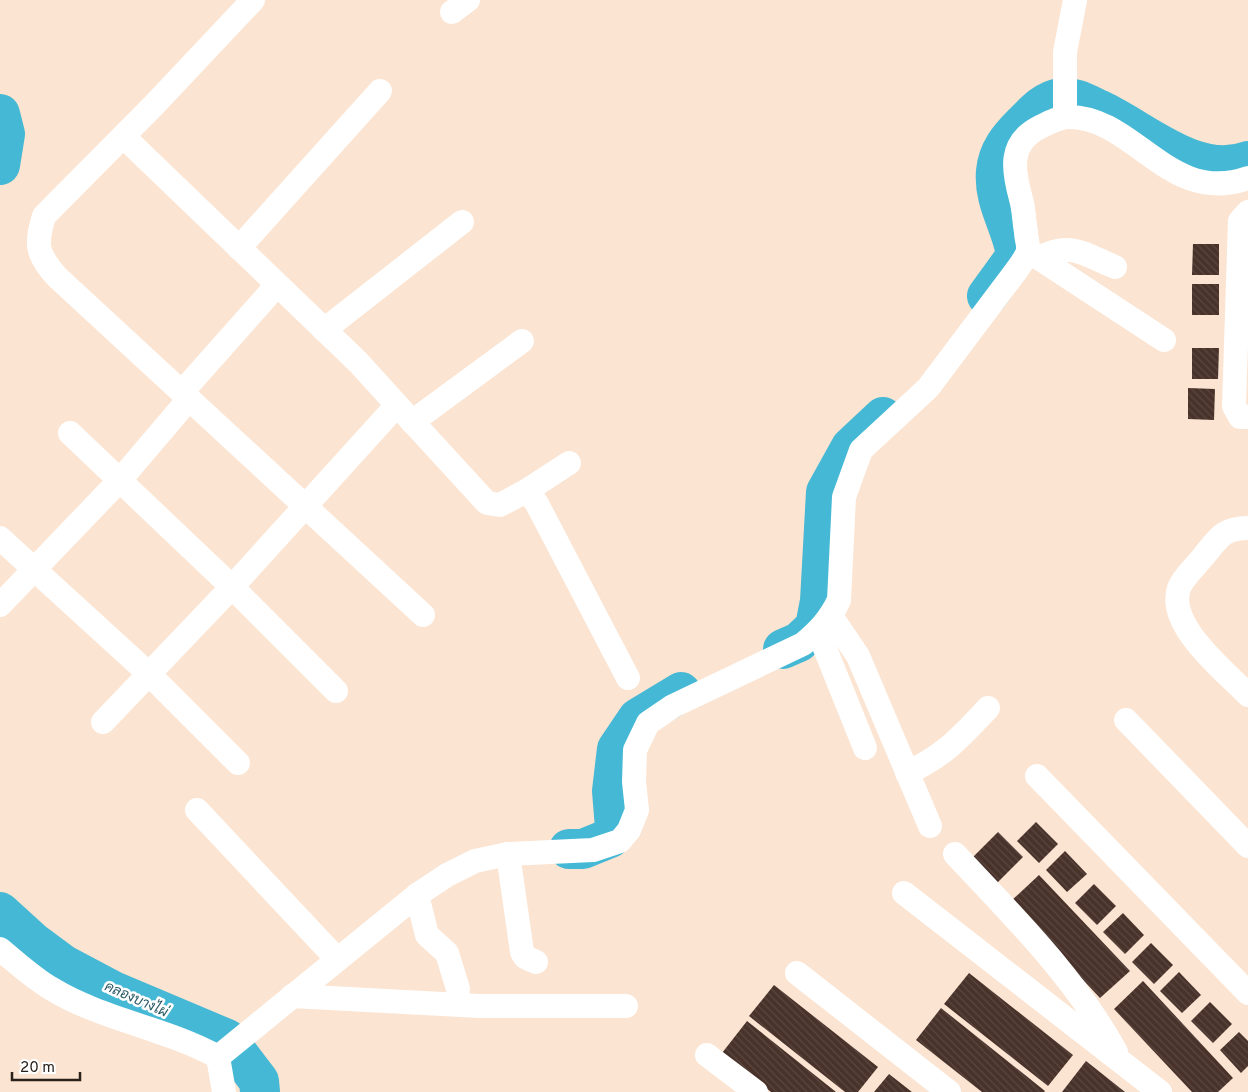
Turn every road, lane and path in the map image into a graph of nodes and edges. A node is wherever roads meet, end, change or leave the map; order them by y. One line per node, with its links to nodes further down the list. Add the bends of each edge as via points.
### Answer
1 (253, 0): 5 (street)
2 (1075, 0): 4 (street, via 1066,52)
3 (380, 91): 9 (street)
4 (1065, 103): 6 (street, via 1181,176 1210,184 1233,183); 10 (street, via 1029,133 1016,154 1016,183)
5 (124, 137): 9 (street); 17 (street, via 44,216 38,236 42,259 57,277)
6 (1248, 178)
7 (1248, 212): 13 (street, via 1240,221)
8 (462, 222): 14 (street)
9 (239, 248): 12 (street)
10 (1033, 254): 11 (street, via 1062,248); 15 (street); 31 (street, via 1016,271 928,388 862,450 844,497 838,600)
11 (1115, 267)
12 (277, 285): 14 (street); 17 (street)
13 (1242, 310): 19 (street, via 1234,406 1240,416)
14 (324, 330): 18 (street)
15 (1164, 340)
16 (522, 342): 18 (street)
17 (185, 395): 22 (street); 24 (street)
18 (404, 414): 23 (street, via 488,503 500,505); 24 (street)
19 (1248, 417)
20 (70, 433): 22 (street)
21 (569, 463): 23 (street)
22 (120, 480): 27 (street); 28 (street)
23 (526, 491): 33 (street, via 545,517)
24 (306, 506): 28 (street); 30 (street)
25 (1244, 533): 35 (street, via 1222,534 1180,587 1177,607 1186,630)
26 (0, 538): 27 (street)
27 (33, 569): 29 (street); 32 (street)
28 (232, 587): 32 (street); 34 (street)
29 (0, 605)
30 (423, 615)
31 (825, 623): 39 (street); 41 (street, via 858,656); 46 (street, via 803,644 673,706 648,723 635,750 637,810 630,830 620,841 593,850)
32 (149, 674): 38 (street); 40 (street)
33 (628, 678)
34 (336, 691)
35 (1248, 695)
36 (988, 708): 41 (street, via 953,746 930,762)
37 (1126, 720): 45 (street)
38 (103, 722)
39 (865, 748)
40 (238, 763)
41 (907, 772): 44 (street)
42 (1037, 776): 55 (street)
43 (197, 810): 51 (street)
44 (930, 826)
45 (1248, 846)
46 (508, 854): 49 (street, via 476,861); 52 (street, via 522,952)
47 (955, 854): 60 (street, via 1043,948 1102,1028)
48 (904, 893): 60 (street)
49 (417, 895): 51 (street); 54 (street, via 427,935 447,953)
50 (0, 949): 58 (street, via 52,990 203,1049)
51 (337, 959): 56 (street)
52 (536, 962)
53 (796, 973): 63 (street)
54 (458, 989)
55 (1248, 993)
56 (292, 996): 57 (street, via 480,1006); 58 (street)
57 (626, 1006)
58 (224, 1052): 61 (street)
59 (708, 1054): 62 (street)
60 (1120, 1061): 64 (street)
61 (224, 1092)
62 (756, 1092)
63 (949, 1092)
64 (1160, 1092)

